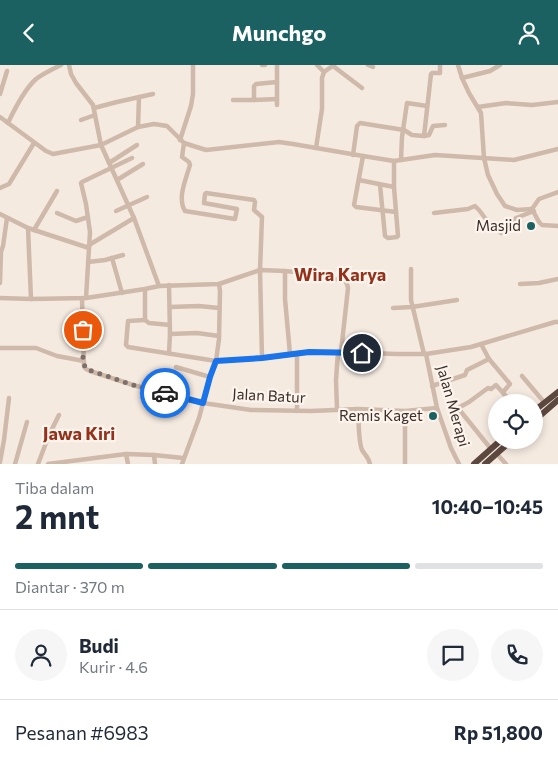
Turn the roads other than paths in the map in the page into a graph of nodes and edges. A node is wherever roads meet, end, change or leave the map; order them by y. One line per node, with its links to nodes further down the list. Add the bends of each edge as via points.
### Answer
1 (61, 65): 30 (street, via 32,83)
2 (70, 65): 26 (street, via 76,83)
3 (193, 65): 35 (street, via 193,94)
4 (277, 65): 14 (street)
5 (317, 65): 12 (street)
6 (333, 65): 12 (street); 15 (street)
7 (440, 65): 8 (street); 24 (street, via 440,73 431,74)
8 (448, 65)
9 (458, 65): 13 (street)
10 (500, 65): 13 (street)
11 (8, 71): 16 (street)
12 (324, 72): 39 (street)
13 (462, 78): 25 (street)
14 (277, 82): 19 (street); 21 (street, via 256,84)
15 (362, 88)
16 (0, 94)
17 (153, 94): 18 (street)
18 (138, 97): 26 (street); 32 (street)
19 (277, 99): 21 (street); 23 (street)
20 (233, 100): 21 (street)
21 (254, 100)
22 (558, 102): 25 (street)
23 (277, 105)
24 (427, 106): 33 (street, via 407,103); 34 (street)
25 (478, 107): 44 (street, via 482,113)
26 (94, 108): 27 (street)
27 (95, 115): 29 (street); 37 (street)
28 (0, 117): 30 (street)
29 (81, 120)
30 (8, 123): 36 (street)
31 (445, 125): 34 (street, via 433,126)
32 (138, 127): 35 (street, via 167,126); 37 (street)
33 (404, 130): 34 (street); 41 (street, via 360,123); 45 (street)
34 (424, 136)
35 (182, 142): 39 (street, via 206,151 273,142); 67 (street, via 182,157 190,165 182,206 191,213)
36 (34, 143): 37 (street, via 53,153); 53 (street, via 9,184)
37 (101, 145): 48 (street)
38 (138, 145): 48 (street)
39 (316, 148): 41 (street)
40 (558, 150): 44 (street, via 516,160)
41 (353, 155): 42 (street)
42 (363, 156): 46 (street); 50 (street)
43 (132, 158): 48 (street)
44 (484, 158): 45 (street, via 435,155); 62 (street, via 488,175 505,206)
45 (401, 160): 46 (street)
46 (394, 161): 52 (street)
47 (144, 164): 49 (street)
48 (110, 166): 49 (street); 68 (street, via 82,182)
49 (118, 180): 58 (street)
50 (359, 180): 51 (street); 61 (street, via 356,207)
51 (380, 185): 52 (street); 61 (street)
52 (394, 187): 63 (street)
53 (0, 189)
54 (57, 191): 73 (street)
55 (558, 192): 62 (street, via 536,201)
56 (147, 197): 58 (street)
57 (227, 197): 59 (street); 59 (street, via 205,194 204,203); 79 (street, via 255,201 254,209 262,217)
58 (128, 205): 60 (street); 70 (street)
59 (225, 207): 67 (street); 67 (street, via 237,209 235,219)
60 (116, 211)
61 (383, 211): 63 (street); 63 (street, via 384,234 388,238 398,236)
62 (534, 211): 65 (street, via 516,219 502,233 491,226 475,206); 71 (street, via 542,225)
63 (396, 212)
64 (57, 213): 68 (street, via 76,221)
65 (434, 213)
66 (0, 214): 69 (street)
67 (223, 216)
68 (88, 217): 74 (street)
69 (8, 218): 72 (street); 82 (street, via 1,252)
70 (134, 218): 74 (street); 86 (street)
71 (558, 226)
72 (28, 228): 73 (street); 91 (street)
73 (34, 230): 74 (street)
74 (89, 247): 77 (street)
75 (123, 255): 76 (street)
76 (112, 258): 77 (street); 88 (street)
77 (88, 262): 90 (street)
78 (411, 269): 94 (street, Jalan Merapi)
79 (260, 270): 80 (street); 83 (street); 109 (street)
80 (284, 271): 104 (street, via 345,281 348,288); 107 (street)
81 (558, 279): 84 (street)
82 (0, 283)
83 (218, 283): 85 (street); 95 (street)
84 (520, 284)
85 (169, 285): 86 (street); 93 (street)
86 (159, 286): 87 (street)
87 (145, 289): 88 (street); 97 (street)
88 (122, 293): 90 (street)
89 (0, 298): 91 (street)
90 (84, 298): 91 (street); 111 (street)
91 (31, 299)
92 (458, 300): 94 (street)
93 (170, 307): 95 (street); 99 (street)
94 (412, 307): 96 (street); 108 (street, Jalan Merapi)
95 (220, 308): 101 (street)
96 (393, 308)
97 (145, 320): 99 (street); 105 (street, via 128,321 127,346)
98 (558, 322): 102 (street)
99 (170, 325): 100 (street)
100 (170, 334): 101 (street); 105 (street)
101 (219, 336): 112 (street)
102 (481, 344): 108 (street); 110 (street)
103 (0, 348): 111 (street, via 36,349)
104 (340, 352): 106 (street); 108 (street); 124 (street, via 336,380)
105 (169, 353): 112 (street)
106 (297, 353): 107 (street); 126 (street)
107 (290, 354): 109 (street)
108 (425, 354): 116 (street, Jalan Merapi)
109 (262, 358): 112 (street)
110 (490, 359): 116 (street, via 467,369 465,375); 117 (street, via 510,385)
111 (84, 361): 121 (street, Jalan Batur, via 84,367 90,371)
112 (216, 361): 115 (street)
113 (176, 367): 115 (street)
114 (522, 376): 122 (street)
115 (210, 377): 121 (street)
116 (432, 385): 123 (street, Jalan Merapi)
117 (503, 392): 131 (street, via 497,385 491,389 488,387 458,408)
118 (558, 392): 122 (highway)
119 (9, 398): 138 (street)
120 (558, 401): 128 (highway)
121 (203, 403): 126 (street, Jalan Batur, via 251,410); 137 (street)
122 (544, 403)
123 (437, 408): 127 (street, Jalan Batur); 147 (street, Jalan Merapi)
124 (337, 409): 125 (street, Jalan Batur); 126 (street, Jalan Batur)
125 (358, 409): 127 (street, Jalan Batur); 145 (street, via 362,451)
126 (297, 411)
127 (405, 411): 146 (street)
128 (543, 414)
129 (59, 415): 140 (street)
130 (27, 422): 139 (street)
131 (488, 445)
132 (491, 449): 148 (highway)
133 (502, 449): 135 (highway)
134 (126, 454): 136 (street); 141 (street); 142 (street)
135 (497, 454): 149 (highway); 150 (street)
136 (154, 455): 137 (street); 143 (street)
137 (183, 458): 144 (street)
138 (0, 462)
139 (15, 464)
140 (38, 464)
141 (48, 464)
142 (128, 464)
143 (155, 464)
144 (182, 464)
145 (370, 464)
146 (405, 464)
147 (459, 464)
148 (474, 464)
149 (485, 464)
150 (506, 464)

